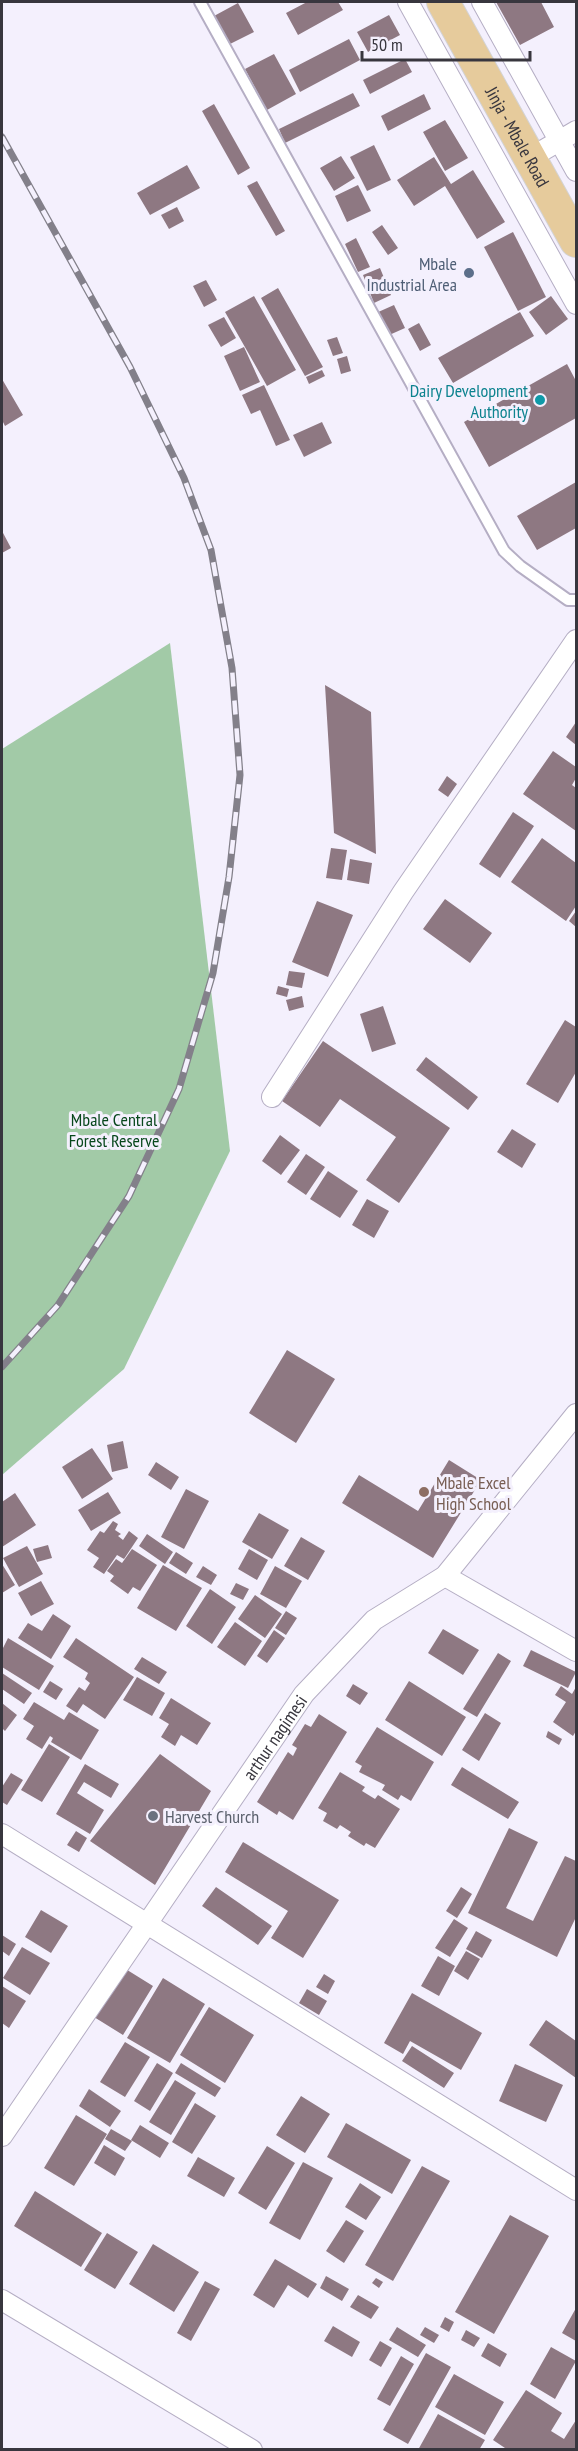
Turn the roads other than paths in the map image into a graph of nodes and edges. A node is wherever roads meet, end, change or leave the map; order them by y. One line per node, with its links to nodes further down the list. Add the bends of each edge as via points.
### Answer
1 (200, 2): 10 (lane, via 504,551 568,600)
2 (408, 2): 9 (street)
3 (443, 2): 6 (main road, Jinja - Mbale Road)
4 (482, 2): 5 (street)
5 (568, 136): 6 (street); 7 (street)
6 (530, 158): 8 (main road, Jinja - Mbale Road)
7 (576, 171)
8 (576, 241)
9 (576, 304)
10 (576, 600)
11 (576, 640): 12 (street, via 410,882)
12 (272, 1096)
13 (576, 1414): 14 (street, arthur nagimesi)
14 (445, 1576): 15 (street); 17 (street, arthur nagimesi, via 374,1620 304,1694)
15 (576, 1652)
16 (2, 1834): 17 (street)
17 (146, 1921): 18 (street, arthur nagimesi); 19 (street)
18 (2, 2136)
19 (576, 2190)
20 (2, 2300): 21 (street)
21 (252, 2450)

